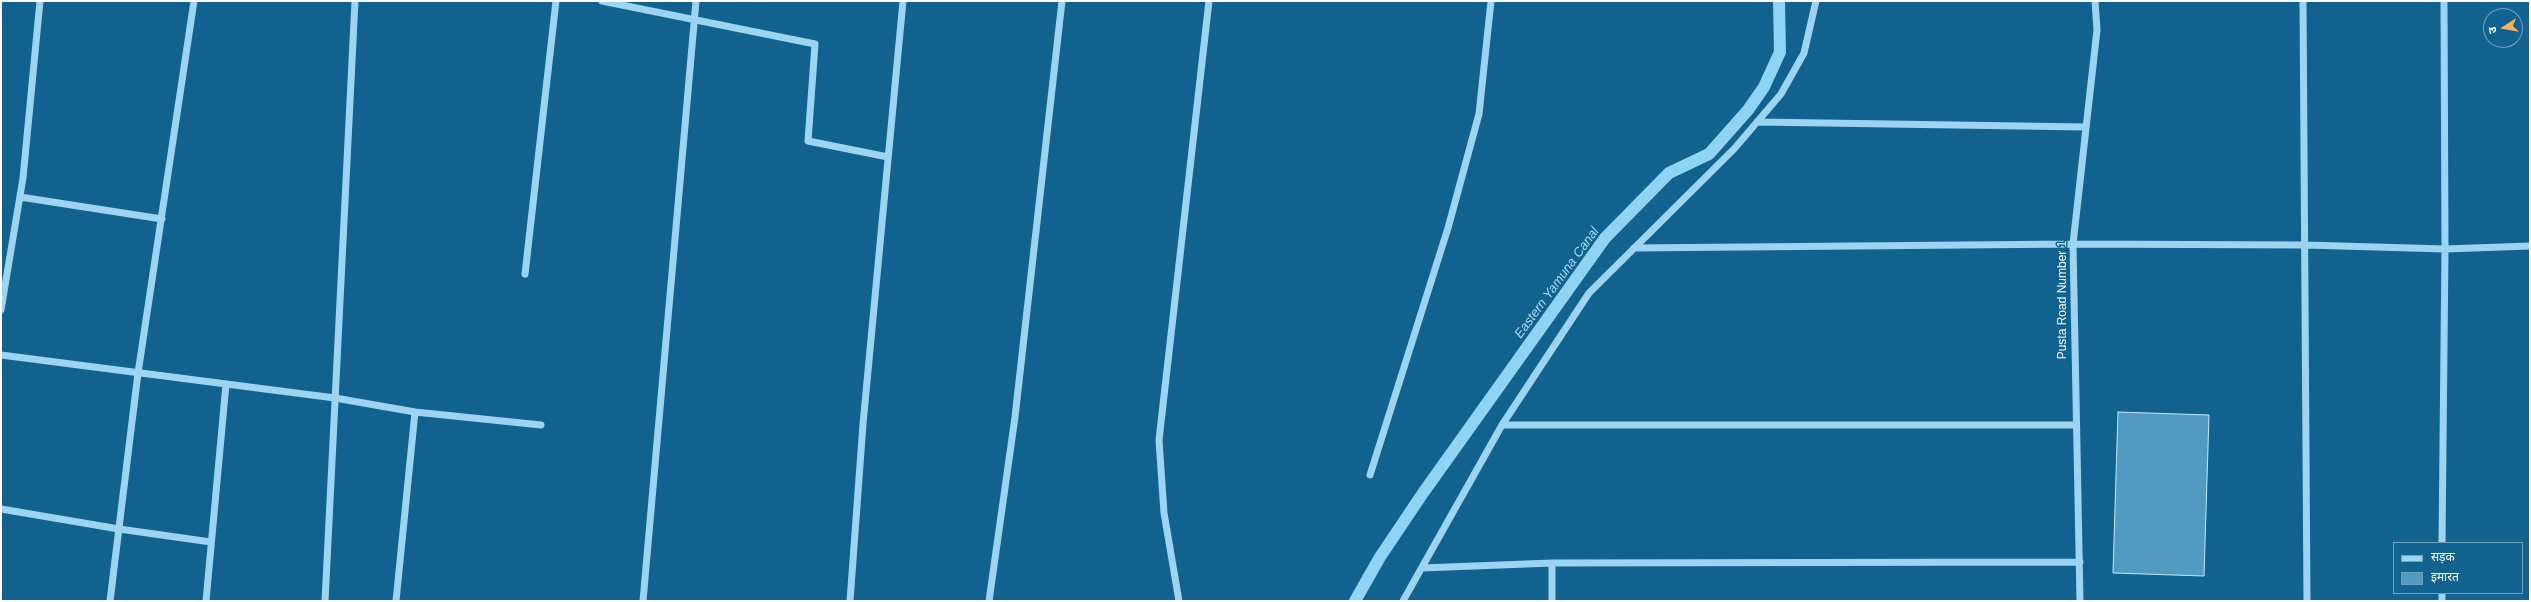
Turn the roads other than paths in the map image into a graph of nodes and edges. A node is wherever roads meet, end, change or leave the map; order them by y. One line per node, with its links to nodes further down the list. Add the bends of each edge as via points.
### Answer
1 (40, 1): 19 (street)
2 (194, 1): 20 (street)
3 (355, 1): 31 (street)
4 (556, 1): 26 (street)
5 (602, 1): 15 (street)
6 (696, 1): 15 (street)
7 (902, 1): 18 (street)
8 (1062, 1): 50 (street, via 1015,417)
9 (1209, 1): 51 (street, via 1159,440 1164,512)
10 (1491, 1): 36 (street, via 1479,114 1448,228)
11 (1816, 1): 16 (street, via 1804,53 1781,94)
12 (2095, 1): 17 (street, Pusta Road Number 1, via 2097,30)
13 (2303, 1): 22 (street)
14 (2444, 1): 25 (street)
15 (694, 19): 18 (street, via 815,44 808,141); 48 (street)
16 (1757, 122): 17 (street); 24 (street, via 1734,149)
17 (2086, 127): 21 (street, Pusta Road Number 1)
18 (888, 157): 49 (street, via 863,424)
19 (20, 197): 20 (street); 27 (street)
20 (162, 219): 29 (street)
21 (2073, 244): 22 (street); 24 (street); 34 (street, Pusta Road Number 1)
22 (2306, 245): 25 (street); 55 (street)
23 (2530, 246): 25 (street)
24 (1634, 248): 33 (street, via 1589,292)
25 (2445, 249): 40 (street)
26 (525, 274)
27 (1, 310)
28 (1, 355): 29 (street)
29 (138, 373): 30 (street); 38 (street)
30 (226, 384): 31 (street); 39 (street)
31 (335, 398): 32 (street); 46 (street)
32 (415, 412): 35 (street); 47 (street)
33 (1502, 425): 34 (street); 43 (street)
34 (2075, 425): 41 (street, Pusta Road Number 1)
35 (541, 426)
36 (1370, 475)
37 (1, 509): 38 (street)
38 (119, 529): 39 (street); 44 (street)
39 (211, 542): 45 (street)
40 (2442, 542)
41 (2080, 562): 42 (street); 54 (street, Pusta Road Number 1)
42 (1552, 563): 43 (street); 53 (street)
43 (1422, 568): 52 (street)
44 (110, 601)
45 (206, 601)
46 (325, 601)
47 (396, 601)
48 (643, 601)
49 (850, 601)
50 (989, 601)
51 (1179, 601)
52 (1403, 601)
53 (1552, 601)
54 (2080, 601)
55 (2307, 601)

